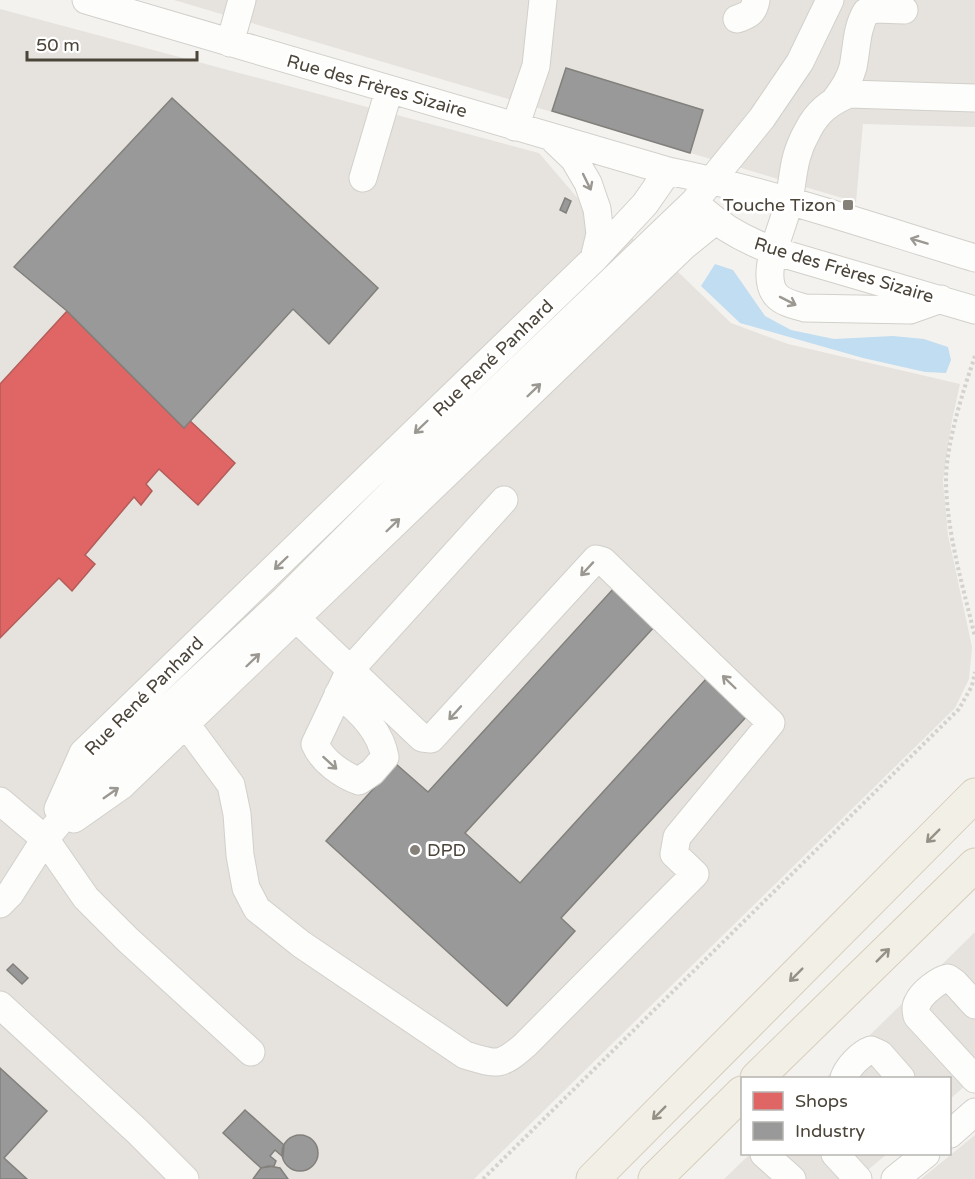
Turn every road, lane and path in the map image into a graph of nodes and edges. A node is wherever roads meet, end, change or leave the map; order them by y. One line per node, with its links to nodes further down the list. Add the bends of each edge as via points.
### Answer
1 (86, 0): 8 (street, Rue des Frères Sizaire)
2 (242, 0): 8 (street)
3 (543, 0): 12 (street, via 536,66)
4 (756, 0): 7 (street, via 754,9)
5 (830, 0): 16 (street, via 800,62)
6 (904, 10): 11 (street, via 866,12 860,23 852,69)
7 (737, 19)
8 (230, 43): 9 (street, Rue des Frères Sizaire)
9 (389, 90): 12 (street, Rue des Frères Sizaire); 15 (street)
10 (975, 98): 11 (street, via 849,94)
11 (834, 100): 17 (street, via 819,112 798,149)
12 (515, 127): 13 (street, Rue des Frères Sizaire)
13 (550, 137): 14 (street, Rue des Frères Sizaire); 22 (street, one-way to 22, via 574,159 588,183 600,234)
14 (668, 171): 16 (street, Rue des Frères Sizaire); 18 (street, Rue des Frères Sizaire); 22 (street, Rue René Panhard, via 645,204)
15 (363, 178)
16 (713, 180): 17 (street, Rue des Frères Sizaire); 18 (street)
17 (789, 201): 20 (street); 21 (street, Rue des Frères Sizaire, one-way to 17)
18 (694, 202): 19 (street, Rue des Frères Sizaire); 34 (street, via 284,600 105,767)
19 (715, 221): 20 (street, Rue des Frères Sizaire, via 747,241); 27 (street, one-way to 19, via 684,246)
20 (774, 251): 23 (street, Rue des Frères Sizaire); 23 (street, one-way to 23, via 770,280 776,294 789,303 823,310 910,310)
21 (975, 258)
22 (594, 259): 34 (street, Rue René Panhard, one-way to 34, via 83,753)
23 (941, 299): 24 (street, Rue des Frères Sizaire)
24 (975, 310)
25 (975, 356): 28 (path, via 954,429 946,475 951,530)
26 (504, 500): 30 (street)
27 (296, 618): 30 (street); 31 (street, one-way to 27)
28 (975, 637)
29 (975, 672): 52 (path, via 959,709)
30 (348, 680): 31 (street, one-way to 30, via 231,785 246,888 257,909 301,944 465,1055 492,1063 507,1061 525,1045 695,874 674,854 677,837 771,723 663,617 603,561 596,559 430,739 422,738)
31 (186, 724): 34 (street, one-way to 31, via 121,786)
32 (975, 795): 53 (main road, one-way to 53)
33 (0, 801): 34 (street)
34 (45, 838): 36 (street); 37 (street); 40 (street, via 86,898)
35 (975, 864): 41 (main road, one-way to 35)
36 (0, 871)
37 (0, 904)
38 (0, 1005): 51 (street)
39 (975, 1005): 44 (street, via 948,978 918,1000 916,1008 917,1016)
40 (251, 1052)
41 (758, 1077)
42 (844, 1077): 43 (street, via 871,1050 880,1054)
43 (900, 1077)
44 (975, 1079)
45 (741, 1094): 54 (main road)
46 (975, 1112): 47 (street)
47 (951, 1133)
48 (765, 1155): 55 (street)
49 (836, 1155): 56 (street)
50 (916, 1156): 57 (street)
51 (185, 1179)
52 (483, 1179)
53 (593, 1179)
54 (655, 1179)
55 (792, 1179)
56 (858, 1179)
57 (895, 1179)

